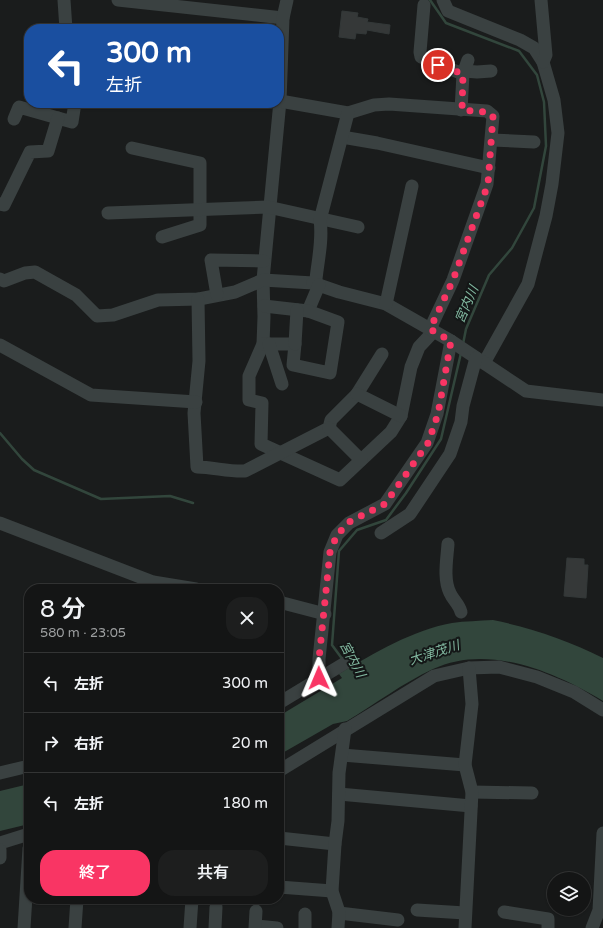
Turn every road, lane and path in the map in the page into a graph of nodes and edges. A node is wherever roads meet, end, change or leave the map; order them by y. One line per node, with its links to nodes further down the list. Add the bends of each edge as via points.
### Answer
1 (64, 0): 8 (street)
2 (118, 0): 7 (street)
3 (287, 0): 7 (street)
4 (443, 0): 10 (street, via 448,11 534,48)
5 (541, 0): 10 (street, via 546,55)
6 (424, 5): 11 (street, via 421,57)
7 (283, 18): 9 (street)
8 (66, 24)
9 (283, 24)
10 (543, 62): 48 (street, via 554,100 558,133 547,209 528,284)
11 (465, 68): 12 (street, via 476,72); 16 (street)
12 (491, 71)
13 (284, 102): 17 (street)
14 (74, 108): 18 (street, via 72,122)
15 (279, 108): 27 (street)
16 (462, 110): 17 (street, via 389,104 374,105); 21 (street, via 490,113 493,116)
17 (348, 113): 20 (street)
18 (58, 118): 19 (street, via 19,107); 26 (street, via 48,151 30,152 4,205)
19 (14, 119)
20 (342, 137): 24 (street); 30 (street)
21 (492, 140): 22 (street); 24 (street)
22 (534, 142)
23 (132, 148): 28 (street, via 200,163)
24 (489, 168): 42 (street, via 488,184 480,210)
25 (412, 186): 39 (street)
26 (0, 204)
27 (268, 207): 28 (street); 30 (street); 33 (street)
28 (200, 210): 29 (street); 32 (street, via 200,225)
29 (108, 213)
30 (320, 220): 31 (street); 36 (street)
31 (358, 227)
32 (162, 236)
33 (264, 261): 35 (street); 37 (street, via 211,260)
34 (0, 280): 38 (street, via 4,281 25,272 34,272 76,295 97,316 113,315 158,300)
35 (263, 280): 36 (street); 37 (street, via 235,292); 40 (street)
36 (316, 284): 39 (street); 41 (street)
37 (218, 295): 38 (street)
38 (198, 299): 52 (street, via 199,361)
39 (386, 304): 42 (street)
40 (264, 306): 41 (street); 44 (street)
41 (303, 311): 45 (street); 45 (street, via 338,322 330,373 293,365)
42 (432, 330): 43 (street); 53 (street, via 420,347 411,367)
43 (451, 341): 48 (street); 63 (street, via 438,414 428,443 385,504 349,522 337,535 330,552)
44 (266, 344): 45 (street); 49 (street); 55 (street, via 249,376 249,400 262,403 261,444)
45 (294, 344)
46 (0, 345): 52 (street, via 91,395)
47 (382, 354): 50 (street)
48 (480, 361): 51 (street, via 526,391); 58 (street, via 463,406 461,422 450,454 410,514)
49 (282, 384)
50 (357, 394): 53 (street); 54 (street, via 331,420)
51 (603, 400)
52 (196, 402): 55 (street, via 194,413 197,466 235,472 245,471)
53 (401, 416): 56 (street, via 391,432)
54 (329, 428): 55 (street); 56 (street)
55 (280, 454): 56 (street, via 340,480)
56 (361, 460)
57 (0, 523): 60 (street, via 153,582)
58 (381, 533)
59 (448, 544): 62 (street, via 447,583 450,594)
60 (165, 584)
61 (284, 603): 63 (street)
62 (461, 612)
63 (325, 614): 66 (street)
64 (350, 660): 66 (street)
65 (469, 668): 68 (street, via 499,666 537,677 574,692); 69 (street, via 434,676); 71 (street, via 472,704)
66 (319, 678): 67 (street)
67 (284, 700)
68 (603, 710)
69 (346, 729): 70 (street); 73 (street)
70 (342, 754): 71 (street); 79 (street)
71 (465, 765): 77 (street)
72 (24, 767): 74 (street)
73 (284, 769)
74 (0, 773)
75 (24, 775): 76 (street)
76 (0, 781)
77 (472, 792): 78 (street, via 514,797); 80 (street)
78 (532, 793)
79 (339, 794): 80 (street); 85 (street)
80 (471, 806): 98 (street)
81 (603, 832): 111 (street, via 599,910)
82 (24, 836): 84 (street)
83 (284, 839): 85 (street)
84 (0, 843)
85 (335, 844): 89 (street)
86 (0, 850): 87 (street)
87 (0, 858)
88 (284, 887): 89 (street)
89 (332, 891): 97 (street)
90 (26, 904): 102 (street)
91 (77, 904): 103 (street)
92 (192, 904): 104 (street)
93 (216, 907): 105 (street)
94 (417, 910): 98 (street)
95 (256, 911): 101 (street)
96 (504, 912): 110 (street, via 548,919)
97 (339, 913): 100 (street); 108 (street)
98 (465, 913): 109 (street)
99 (305, 914): 107 (street)
100 (392, 922)
101 (256, 927): 106 (street)
102 (24, 928)
103 (75, 928)
104 (190, 928)
105 (215, 928)
106 (277, 928)
107 (305, 928)
108 (338, 928)
109 (465, 928)
110 (548, 928)
111 (592, 928)

